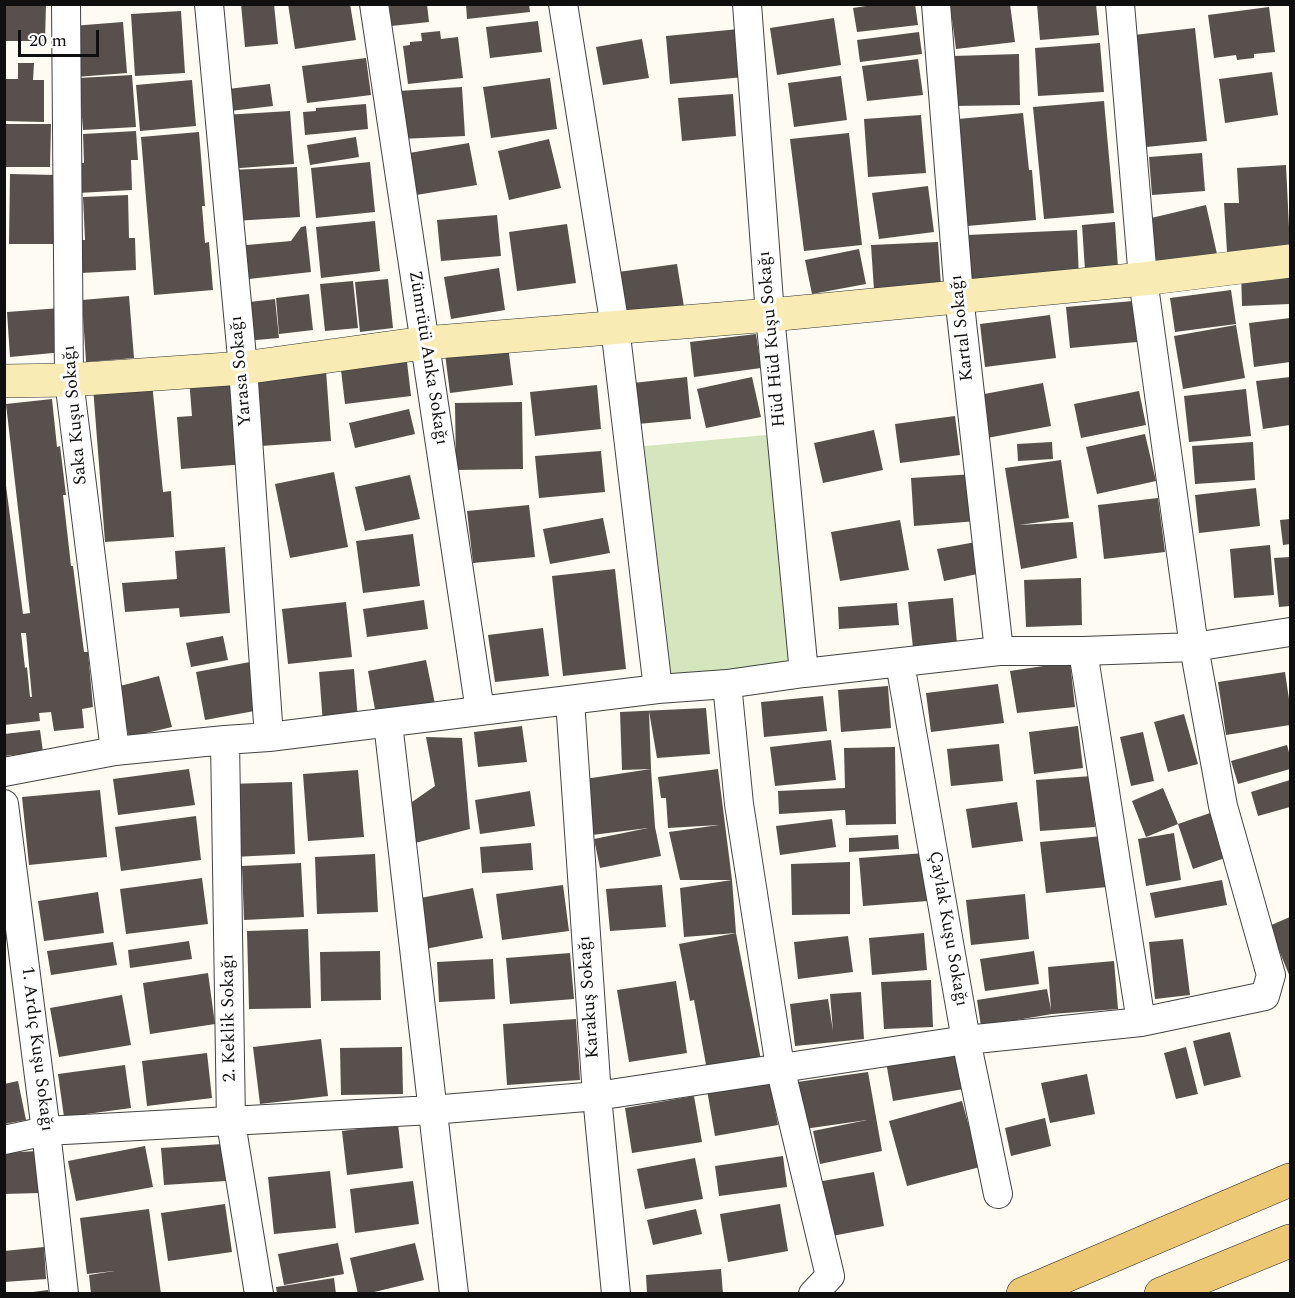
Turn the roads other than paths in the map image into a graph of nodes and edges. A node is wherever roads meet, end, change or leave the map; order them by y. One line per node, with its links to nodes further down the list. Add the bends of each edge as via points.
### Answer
1 (66, 4): 15 (street, Saka Kuşu Sokağı)
2 (209, 4): 14 (street, Yarasa Sokağı)
3 (374, 4): 13 (street, Zümrütü Anka Sokağı)
4 (563, 4): 12 (street)
5 (747, 4): 11 (street, Hüd Hüd Kuşu Sokağı)
6 (936, 4): 10 (street, Kartal Sokağı)
7 (1120, 4): 9 (street)
8 (1290, 261): 9 (street)
9 (1143, 279): 10 (street); 18 (street)
10 (959, 296): 11 (street); 19 (street, Kartal Sokağı)
11 (770, 315): 12 (street); 22 (street, Hüd Hüd Kuşu Sokağı)
12 (615, 327): 13 (street); 24 (street)
13 (424, 343): 14 (street); 26 (street, Zümrütü Anka Sokağı)
14 (243, 368): 15 (street); 28 (street, Yarasa Sokağı)
15 (69, 380): 16 (street); 30 (street, Saka Kuşu Sokağı)
16 (4, 381)
17 (1290, 632): 18 (street)
18 (1194, 647): 20 (street); 33 (street, via 1223,806 1271,975 1265,996)
19 (999, 651): 20 (street); 21 (street)
20 (1083, 651): 33 (street)
21 (900, 663): 22 (street); 34 (street, Çaylak Kuşu Sokağı)
22 (804, 673): 23 (street)
23 (727, 684): 24 (street); 35 (street, via 739,804)
24 (658, 689): 25 (street)
25 (570, 700): 26 (street); 36 (street, Karakuş Sokağı)
26 (480, 711): 27 (street)
27 (388, 723): 28 (street); 37 (street)
28 (269, 737): 29 (street)
29 (225, 740): 30 (street); 38 (street, 2. Keklik Sokağı)
30 (115, 751): 31 (street)
31 (4, 772)
32 (4, 804): 39 (street, 1. Ardıç Kuşu Sokağı)
33 (1141, 1022): 34 (street)
34 (966, 1040): 35 (street); 42 (street, Çaylak Kuşu Sokağı)
35 (780, 1068): 36 (street); 48 (street, via 830,1276)
36 (597, 1096): 37 (street); 47 (street, Karakuş Sokağı)
37 (432, 1110): 38 (street); 46 (street)
38 (231, 1123): 39 (street); 45 (street, 2. Keklik Sokağı)
39 (46, 1131): 40 (street); 44 (street, 1. Ardıç Kuşu Sokağı)
40 (4, 1140)
41 (1290, 1180): 49 (main road)
42 (998, 1194)
43 (1290, 1241): 50 (main road)
44 (64, 1293)
45 (259, 1293)
46 (454, 1293)
47 (616, 1293)
48 (813, 1293)
49 (1023, 1293)
50 (1161, 1293)

